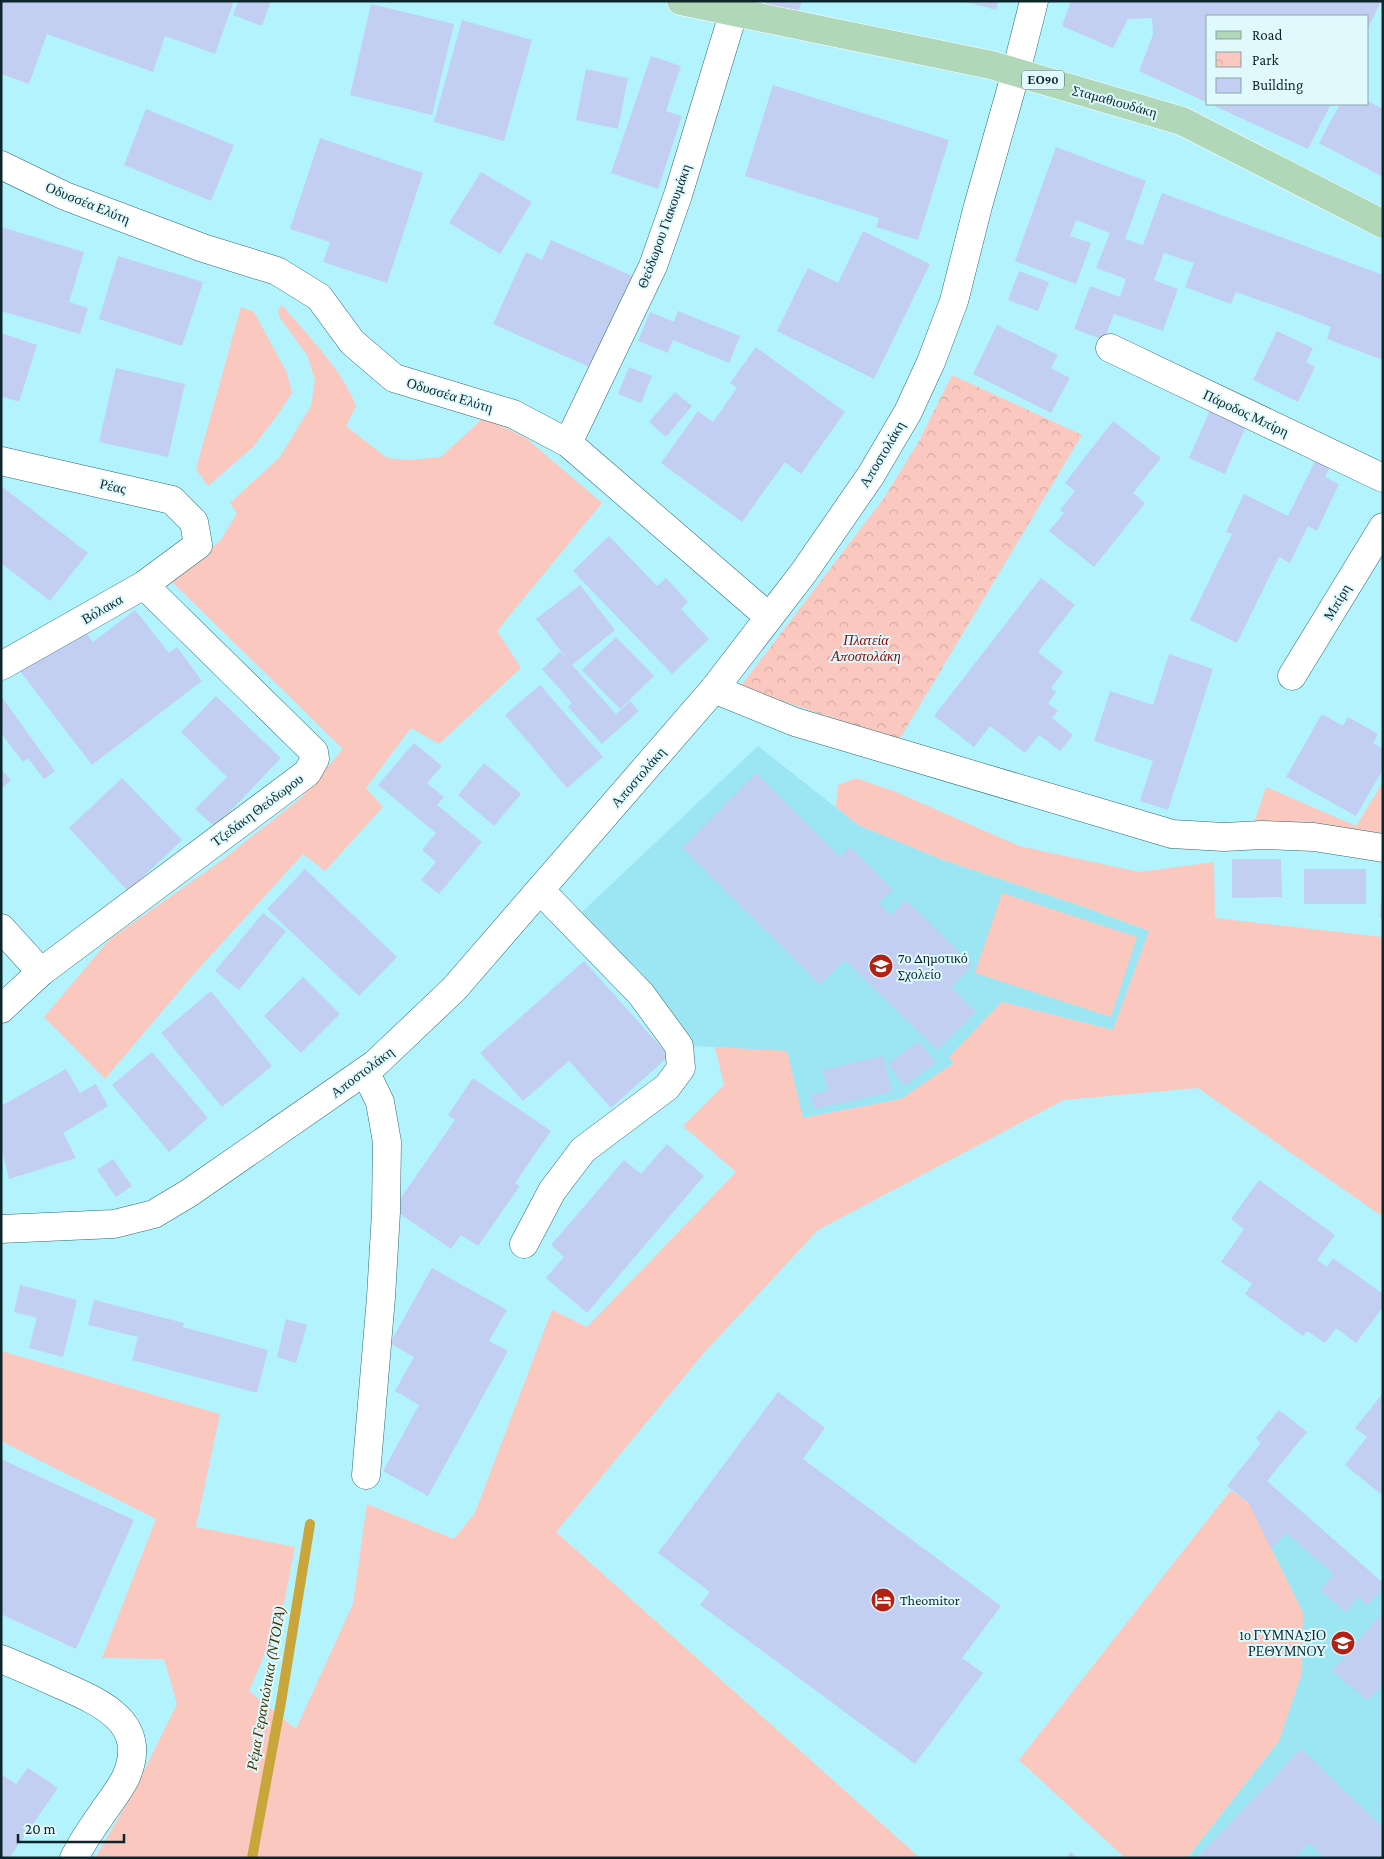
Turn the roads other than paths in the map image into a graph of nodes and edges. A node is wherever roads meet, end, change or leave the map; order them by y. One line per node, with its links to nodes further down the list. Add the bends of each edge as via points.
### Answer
1 (681, 1): 3 (main road, Σταμαθιουδάκη / ΕΟ90)
2 (1034, 1): 4 (street, Αποστολάκη)
3 (735, 7): 4 (main road, Σταμαθιουδάκη / ΕΟ90); 8 (street, Θεόδωρου Γιακουμάκη, via 653,266)
4 (1016, 72): 6 (main road, Σταμαθιουδάκη / ΕΟ90, via 1182,121); 14 (street, Αποστολάκη, via 954,301 931,362 908,412 871,475)
5 (1, 165): 8 (street, Οδυσσέα Ελύτη, via 65,196 277,272 319,298 352,342 394,378 513,414)
6 (1383, 224)
7 (1110, 348): 10 (street, Πάροδος Μπίρη)
8 (568, 442): 14 (street, Οδυσσέα Ελύτη)
9 (1, 461): 12 (street, Ρέας, via 172,500 194,522)
10 (1383, 478)
11 (1383, 527): 16 (street, Μπίρη)
12 (198, 544): 13 (street, Βόλακα)
13 (144, 585): 15 (street, Βόλακα); 21 (street, Τζεδάκη Θεόδωρου, via 314,752 315,758 307,773)
14 (770, 617): 17 (street, Αποστολάκη)
15 (1, 666)
16 (1292, 676)
17 (714, 690): 18 (street, via 795,722 1172,834 1314,837); 19 (street, Αποστολάκη)
18 (1383, 848)
19 (540, 890): 23 (street, Αποστολάκη, via 454,989 396,1046); 25 (street, via 641,994 679,1046 681,1068 667,1087 583,1150 552,1191)
20 (1, 928): 21 (street)
21 (42, 972): 22 (street, Τζεδάκη Θεόδωρου)
22 (1, 1009)
23 (365, 1071): 24 (street, Αποστολάκη, via 154,1214 114,1224); 26 (street, via 380,1102 387,1142 381,1297)
24 (1, 1229)
25 (524, 1244)
26 (366, 1475)
27 (1, 1659): 28 (street, via 88,1697 111,1711 132,1741 130,1764 120,1789)
28 (74, 1858)

